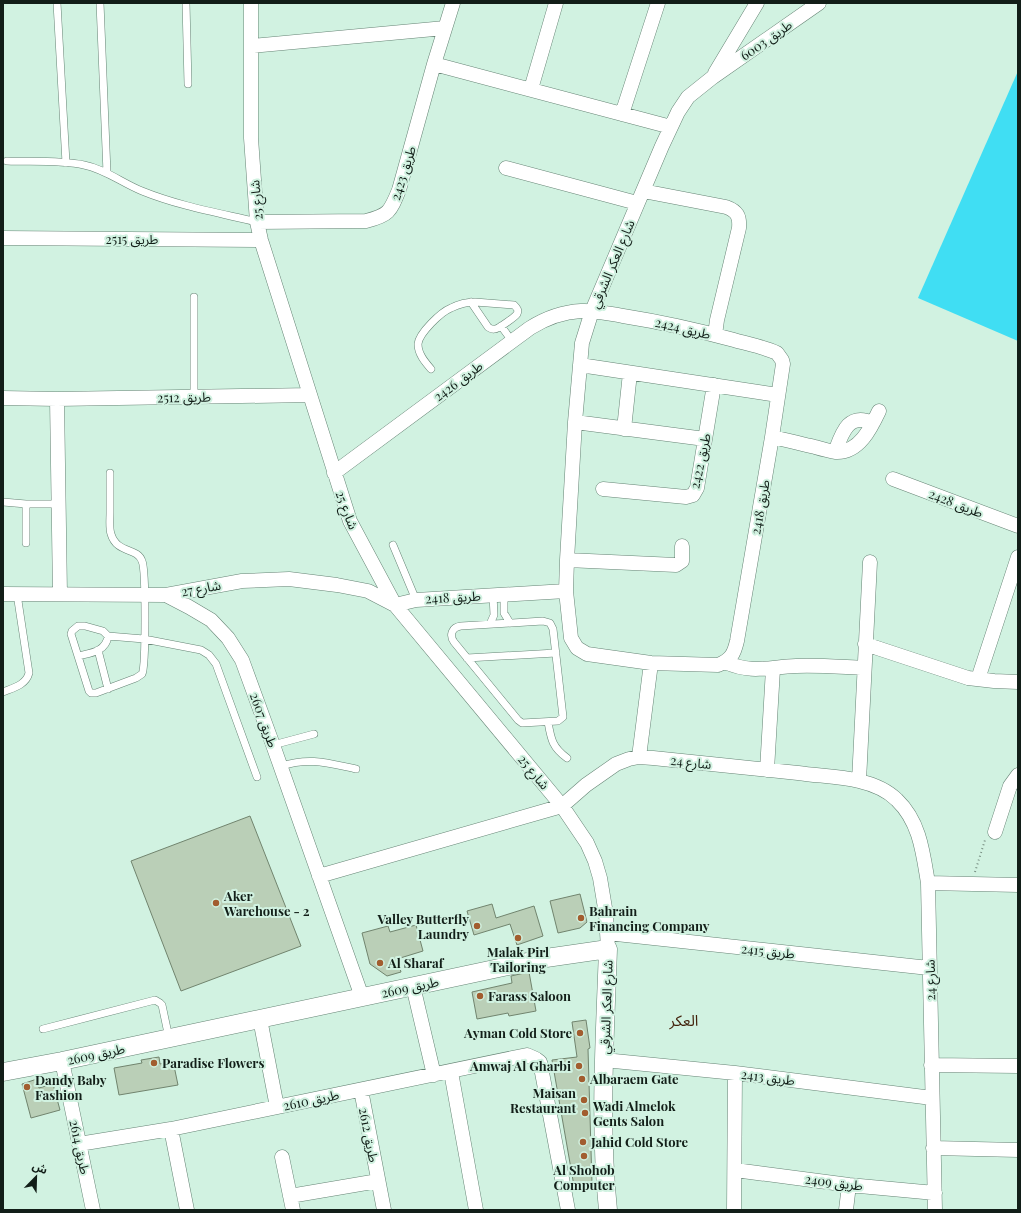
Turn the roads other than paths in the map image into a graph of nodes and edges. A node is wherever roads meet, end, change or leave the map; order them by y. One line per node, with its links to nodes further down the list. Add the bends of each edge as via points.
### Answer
1 (57, 3): 19 (lane)
2 (100, 3): 21 (lane)
3 (186, 3): 14 (lane)
4 (251, 3): 11 (street, شارع 25)
5 (453, 3): 10 (street, طريق 2423)
6 (556, 3): 15 (street)
7 (658, 3): 16 (street)
8 (757, 3): 13 (street, شارع العكر الشرقي)
9 (819, 3): 13 (street, طريق 6003)
10 (445, 28): 11 (street); 12 (street, طريق 2423)
11 (251, 46): 23 (street, شارع 25, via 251,138)
12 (434, 64): 15 (street); 23 (street, طريق 2423, via 399,190 391,209 380,218 366,222)
13 (713, 77): 17 (street, شارع العكر الشرقي, via 688,97)
14 (188, 84)
15 (530, 89): 16 (street)
16 (622, 114): 17 (street)
17 (671, 127): 22 (street, شارع العكر الشرقي)
18 (7, 161): 19 (lane)
19 (66, 163): 21 (lane, via 83,164)
20 (506, 168): 22 (street)
21 (107, 173): 23 (lane, via 135,188 170,201)
22 (640, 197): 28 (street, شارع العكر الشرقي); 30 (street, via 726,207 735,210 740,218)
23 (257, 222): 25 (street, شارع 25)
24 (3, 238): 25 (street, طريق 2515)
25 (260, 240): 37 (street, شارع 25)
26 (194, 297): 39 (lane)
27 (471, 302): 29 (lane, via 488,327 494,329); 29 (lane, via 516,307 517,314); 34 (lane, via 444,311 421,335 419,351)
28 (592, 311): 30 (street, طريق 2424); 31 (street, طريق 2426, via 568,312 555,316 542,321); 33 (street, شارع العكر الشرقي, via 585,332)
29 (501, 326): 31 (lane)
30 (715, 335): 32 (street, طريق 2424)
31 (512, 341): 48 (street, طريق 2426)
32 (773, 351): 38 (street, طريق 2418, via 778,353 783,364)
33 (580, 365): 35 (street); 42 (street, شارع العكر الشرقي)
34 (431, 369)
35 (630, 373): 36 (street); 43 (street)
36 (714, 386): 38 (street); 45 (street, طريق 2422)
37 (310, 395): 39 (street, طريق 2512); 48 (street, شارع 25)
38 (778, 395): 44 (street, طريق 2418)
39 (194, 397): 41 (street, طريق 2512)
40 (3, 398): 41 (street, طريق 2512)
41 (57, 399): 53 (street)
42 (575, 422): 43 (street); 59 (street, شارع العكر الشرقي)
43 (624, 429): 45 (street)
44 (772, 437): 46 (street); 78 (street, طريق 2418, via 735,651)
45 (705, 439): 50 (street, طريق 2422, via 697,488 693,495 686,497)
46 (835, 452): 46 (street, via 855,446 866,435 876,417 856,420 846,426)
47 (110, 473): 66 (lane, via 111,536 118,545 137,554 142,561)
48 (334, 474): 68 (street, شارع 25, via 350,521)
49 (893, 479): 54 (street, طريق 2428)
50 (603, 489)
51 (3, 502): 52 (lane)
52 (26, 504): 53 (lane); 55 (lane)
53 (58, 504): 63 (street)
54 (1018, 526)
55 (26, 543)
56 (393, 545): 67 (lane)
57 (682, 546): 59 (street, via 682,561 676,565)
58 (1018, 557): 82 (street)
59 (567, 560): 61 (street, شارع العكر الشرقي)
60 (870, 562): 73 (street)
61 (566, 591): 65 (street, طريق 2418); 79 (street, via 571,638 576,648 587,654)
62 (10, 594): 63 (street, شارع 27); 85 (lane, via 29,673 23,683)
63 (60, 594): 66 (street, شارع 27)
64 (166, 595): 66 (street, شارع 27); 68 (street, شارع 27, via 242,581 289,579 368,591); 88 (street, طريق 2607, via 211,620 236,649)
65 (498, 595): 67 (street, طريق 2418); 69 (lane); 70 (lane)
66 (144, 596): 72 (lane)
67 (416, 600): 68 (street, طريق 2418)
68 (395, 605): 97 (street, شارع 25)
69 (510, 623): 70 (lane); 75 (lane, via 550,623)
70 (490, 624): 77 (lane, via 461,626 453,630 452,640)
71 (108, 636): 72 (lane); 74 (lane, via 106,645); 76 (lane, via 105,632 85,626 74,628 71,634)
72 (144, 639): 84 (lane, via 142,674); 95 (lane, via 200,650 213,659)
73 (865, 644): 80 (street); 82 (street, via 955,674)
74 (98, 650): 76 (lane); 84 (lane)
75 (556, 653): 77 (lane); 86 (lane, via 563,717 558,721)
76 (78, 656): 84 (lane, via 89,691 93,693)
77 (467, 658): 86 (lane, via 520,722)
78 (725, 662): 79 (street, via 710,666); 81 (street, via 746,669)
79 (651, 663): 89 (street)
80 (864, 668): 81 (street, via 803,666); 96 (street)
81 (773, 669): 93 (street)
82 (978, 679): 83 (street)
83 (1018, 682)
84 (108, 688)
85 (3, 692)
86 (548, 722): 90 (lane, via 552,742)
87 (314, 734): 88 (lane)
88 (273, 745): 91 (street, طريق 2607)
89 (640, 757): 93 (street, شارع 24); 97 (street, شارع 24, via 616,764 604,771)
90 (567, 758)
91 (280, 766): 92 (lane, via 310,761); 99 (street, طريق 2607)
92 (356, 769)
93 (768, 770): 96 (street, شارع 24)
94 (1018, 775): 98 (street, via 1010,786)
95 (257, 777)
96 (859, 781): 100 (street, شارع 24, via 881,788 908,812 917,828 922,845)
97 (562, 806): 99 (street); 102 (street, شارع 25, via 587,843 595,860 600,878)
98 (995, 832)
99 (320, 876): 105 (street, طريق 2607)
100 (928, 883): 101 (street); 103 (street, شارع 24)
101 (1018, 884)
102 (608, 941): 103 (street, طريق 2415); 104 (street, طريق 2609, via 546,958); 109 (street, شارع العكر الشرقي)
103 (929, 968): 111 (street, شارع 24)
104 (413, 986): 105 (street, طريق 2609); 116 (street)
105 (362, 997): 106 (street, طريق 2609)
106 (260, 1019): 108 (street, طريق 2609); 119 (street)
107 (43, 1029): 108 (lane, via 155,1000 162,1005)
108 (169, 1038): 110 (street, طريق 2609)
109 (604, 1060): 115 (street, طريق 2413); 135 (street, شارع العكر الشرقي, via 604,1173)
110 (62, 1061): 113 (street, طريق 2609); 121 (street, طريق 2614)
111 (931, 1065): 112 (street); 118 (street, شارع 24)
112 (1018, 1066)
113 (3, 1072)
114 (451, 1072): 116 (street, طريق 2610); 133 (street); 134 (street, طريق 2610, via 522,1056 532,1057 540,1062)
115 (735, 1073): 118 (street, طريق 2413); 125 (street)
116 (434, 1075): 117 (street, طريق 2610)
117 (361, 1090): 119 (street, طريق 2610); 126 (street, طريق 2612)
118 (932, 1098): 122 (street, شارع 24)
119 (277, 1107): 120 (street, طريق 2610)
120 (171, 1129): 121 (street, طريق 2610); 131 (street)
121 (79, 1144): 130 (street, طريق 2614)
122 (933, 1148): 123 (street); 128 (street, شارع 24)
123 (1018, 1150)
124 (282, 1157): 129 (street, طريق 2612)
125 (735, 1170): 127 (street, طريق 2409); 136 (street)
126 (378, 1181): 129 (street, طريق 2612); 132 (street, طريق 2612)
127 (849, 1185): 128 (street, طريق 2409); 137 (street)
128 (934, 1193): 138 (street, شارع 24)
129 (291, 1203)
130 (93, 1210)
131 (187, 1210)
132 (384, 1210)
133 (476, 1210)
134 (568, 1210)
135 (608, 1210)
136 (734, 1210)
137 (846, 1210)
138 (935, 1210)

